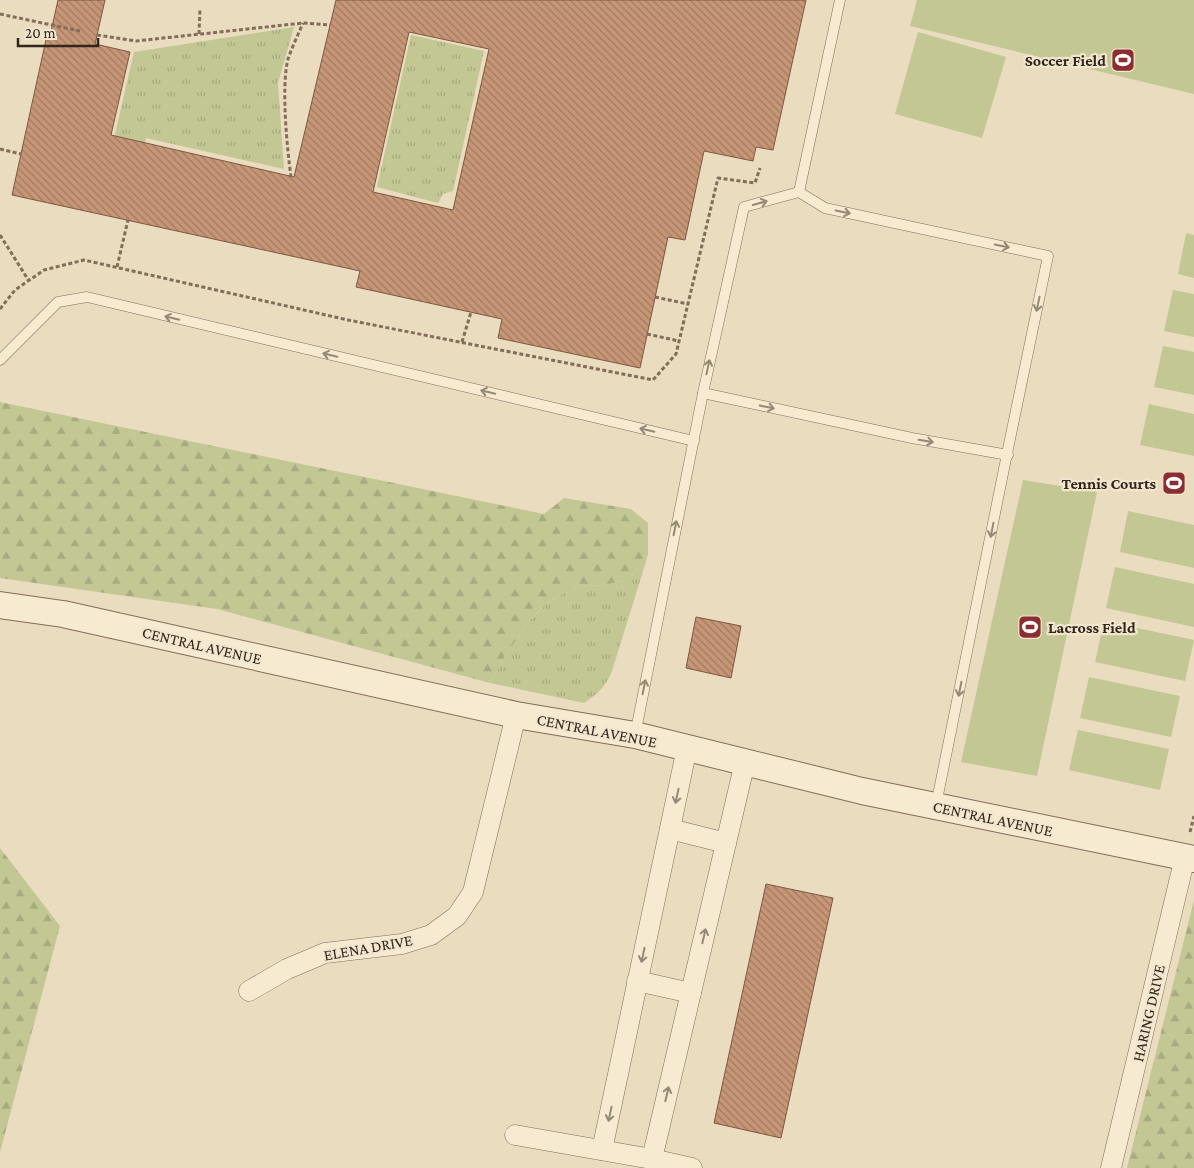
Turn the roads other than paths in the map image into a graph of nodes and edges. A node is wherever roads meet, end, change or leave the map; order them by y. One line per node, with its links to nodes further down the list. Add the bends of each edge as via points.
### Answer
1 (840, 0): 2 (lane)
2 (799, 192): 4 (lane, one-way to 2, via 744,208); 6 (lane, one-way to 6, via 825,208 1048,256)
3 (0, 360): 5 (lane, one-way to 3, via 86,297 58,302)
4 (703, 393): 5 (lane); 6 (lane, one-way to 6)
5 (694, 441): 9 (lane, one-way to 5)
6 (1008, 455): 12 (lane, one-way to 12)
7 (0, 605): 8 (street, CENTRAL AVENUE, via 63,614)
8 (516, 715): 9 (street, CENTRAL AVENUE); 17 (street, ELENA DRIVE, via 473,892 457,916 431,935 402,944 325,953)
9 (634, 735): 10 (street, CENTRAL AVENUE)
10 (687, 748): 11 (street, CENTRAL AVENUE); 13 (street, one-way to 13)
11 (746, 762): 12 (street, CENTRAL AVENUE); 14 (street)
12 (936, 806): 15 (street, CENTRAL AVENUE)
13 (670, 829): 14 (street); 16 (street, one-way to 16)
14 (726, 843): 18 (street, one-way to 14)
15 (1189, 858): 23 (street, HARING DRIVE)
16 (637, 981): 18 (street); 20 (street, one-way to 20)
17 (250, 990)
18 (691, 992): 21 (street, one-way to 18)
19 (515, 1135): 20 (street)
20 (602, 1150): 21 (street)
21 (652, 1159): 22 (street)
22 (692, 1168)
23 (1110, 1168)

